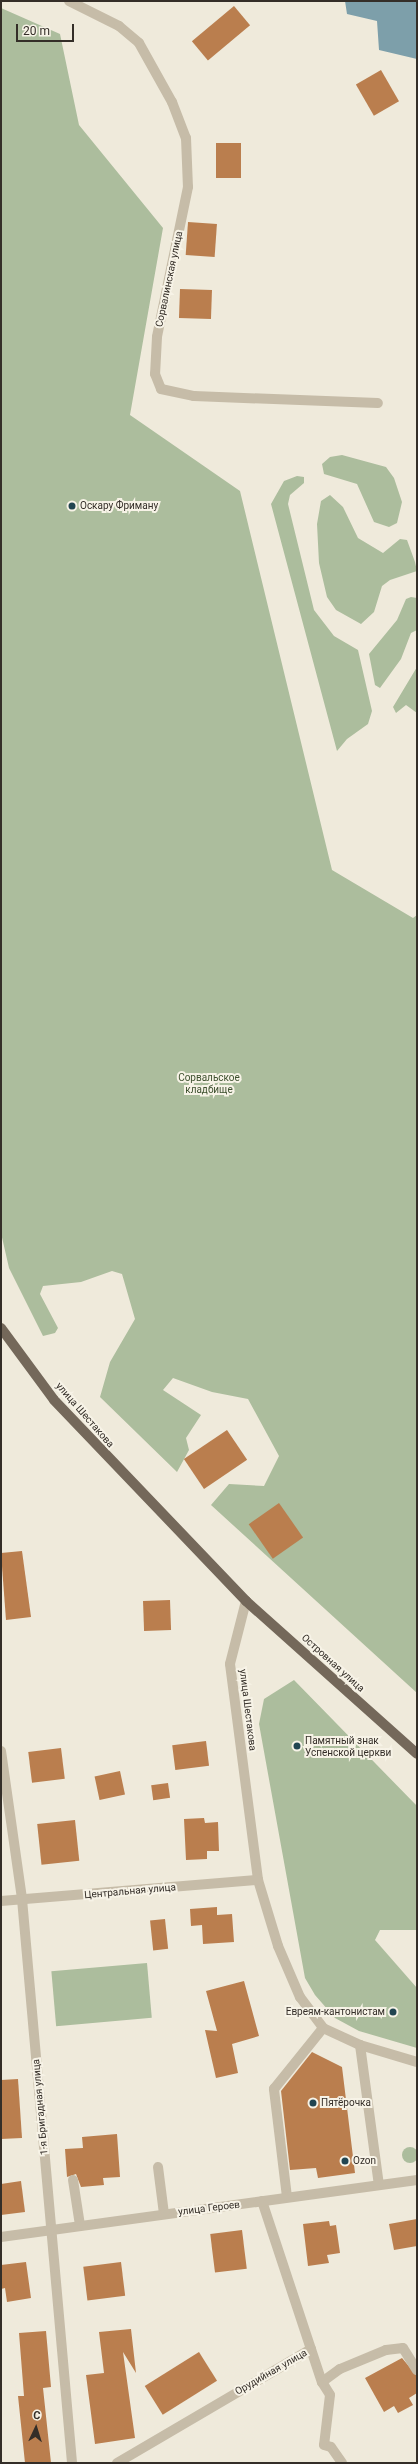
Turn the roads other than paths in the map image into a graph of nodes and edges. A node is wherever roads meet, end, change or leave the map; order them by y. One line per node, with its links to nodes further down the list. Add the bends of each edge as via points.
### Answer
1 (69, 1): 2 (street, Сорвалинская улица, via 119,26 139,42 172,102 186,138 188,187 157,336 157,384 168,393 194,396)
2 (378, 403)
3 (1, 1328): 4 (main road, улица Шестакова, via 79,1428)
4 (246, 1601): 5 (main road, Островная улица); 9 (street, улица Шестакова, via 230,1664)
5 (404, 1743): 7 (main road, Островная улица); 8 (main road, Островная улица)
6 (1, 1751): 10 (street, 1-я Бригадная улица)
7 (417, 1754)
8 (417, 1760)
9 (258, 1880): 10 (street, Центральная улица); 12 (street, улица Шестакова, via 278,1946 300,1997)
10 (22, 1899): 11 (street, Центральная улица); 23 (street, 1-я Бригадная улица)
11 (1, 1901)
12 (323, 2028): 13 (street, улица Шестакова); 19 (street, via 274,2089)
13 (360, 2045): 14 (street, улица Шестакова); 18 (street)
14 (417, 2062)
15 (158, 2168): 21 (street)
16 (74, 2180): 22 (street)
17 (417, 2180): 18 (street, улица Героев)
18 (379, 2185): 19 (street, улица Героев)
19 (287, 2197): 20 (street, улица Героев)
20 (262, 2201): 21 (street, улица Героев); 25 (street, Орудийная улица)
21 (164, 2214): 22 (street, улица Героев)
22 (80, 2225): 23 (street, улица Героев)
23 (51, 2229): 24 (street, улица Героев); 28 (street, 1-я Бригадная улица)
24 (1, 2237)
25 (311, 2349): 27 (street); 29 (street, Орудийная улица)
26 (417, 2370): 27 (street, via 403,2348 386,2350 340,2369)
27 (322, 2382): 30 (street, via 330,2395 324,2445 332,2447)
28 (72, 2463)
29 (117, 2463)
30 (342, 2463)

